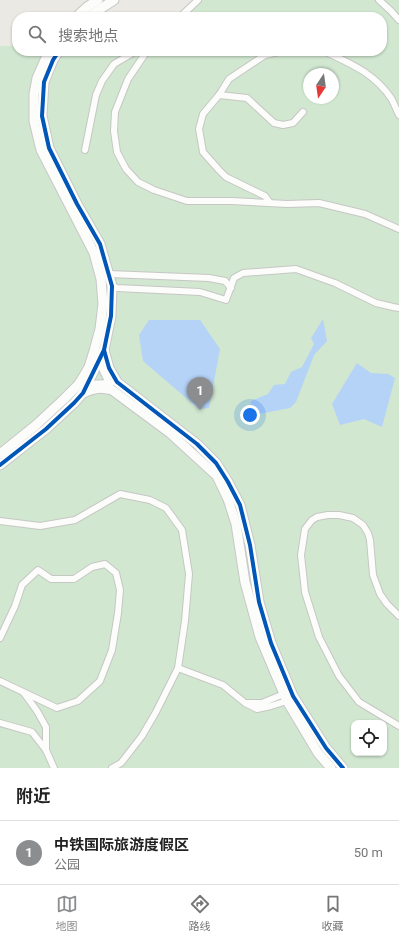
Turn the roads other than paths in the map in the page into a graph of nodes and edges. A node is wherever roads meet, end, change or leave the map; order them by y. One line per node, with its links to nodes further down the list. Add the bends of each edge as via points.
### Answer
1 (98, 0): 5 (street)
2 (114, 0): 6 (street)
3 (198, 0): 7 (street)
4 (379, 0): 8 (street)
5 (82, 12)
6 (96, 12)
7 (185, 12)
8 (399, 20)
9 (47, 56): 26 (street, via 37,78 34,121 40,150 94,253 101,279 103,304)
10 (56, 56): 21 (street, via 44,82 42,116 49,148 100,244)
11 (128, 56): 18 (street, via 114,64 102,81 96,95)
12 (144, 56): 19 (street, via 128,79 115,112 117,152 126,169 143,185 187,201)
13 (264, 56): 15 (street, via 229,79)
14 (333, 56): 17 (street, via 360,68 378,82 392,98)
15 (219, 95): 16 (street, via 247,98 274,123 283,125 293,123); 19 (street, via 202,114 199,129 203,152 226,177 265,196)
16 (303, 112)
17 (399, 115)
18 (85, 150)
19 (270, 203): 20 (street, via 319,203 364,214)
20 (399, 229)
21 (109, 274): 22 (street); 23 (street, via 209,278 225,281)
22 (112, 286): 23 (street, via 200,292 226,300); 25 (street, via 111,316)
23 (231, 288): 24 (street, via 234,278 243,273 296,269 335,283 376,303)
24 (399, 308)
25 (104, 350): 27 (street); 29 (street)
26 (94, 351): 27 (street); 30 (street)
27 (98, 360): 28 (street); 29 (street)
28 (88, 384): 29 (street); 30 (street)
29 (112, 385): 30 (street); 39 (street, via 217,476 228,498 236,524 245,582 260,636)
30 (81, 389): 31 (street, via 64,399); 32 (street, via 74,403)
31 (0, 454)
32 (0, 465)
33 (0, 521): 36 (street, via 40,526 75,520 120,494 150,500 166,508 182,530 188,574 185,622)
34 (399, 616): 41 (street, via 380,594 373,575 370,540 363,525 353,518 339,515 328,514 312,520 304,529 300,555 305,592 319,637 339,676 359,702)
35 (0, 638): 38 (street, via 22,585 38,570 51,579 74,579 92,567 105,564 116,573 120,590 118,613 112,650 100,681 78,701 57,708)
36 (178, 668): 39 (street, via 224,685 245,703 262,703); 44 (street, via 142,736 121,762)
37 (0, 681): 38 (street)
38 (22, 691): 42 (street, via 46,727)
39 (288, 697): 45 (street, via 318,753); 46 (street)
40 (0, 723): 42 (street, via 32,732)
41 (399, 726)
42 (46, 750): 43 (street)
43 (54, 768)
44 (112, 768)
45 (331, 768)
46 (343, 768)

